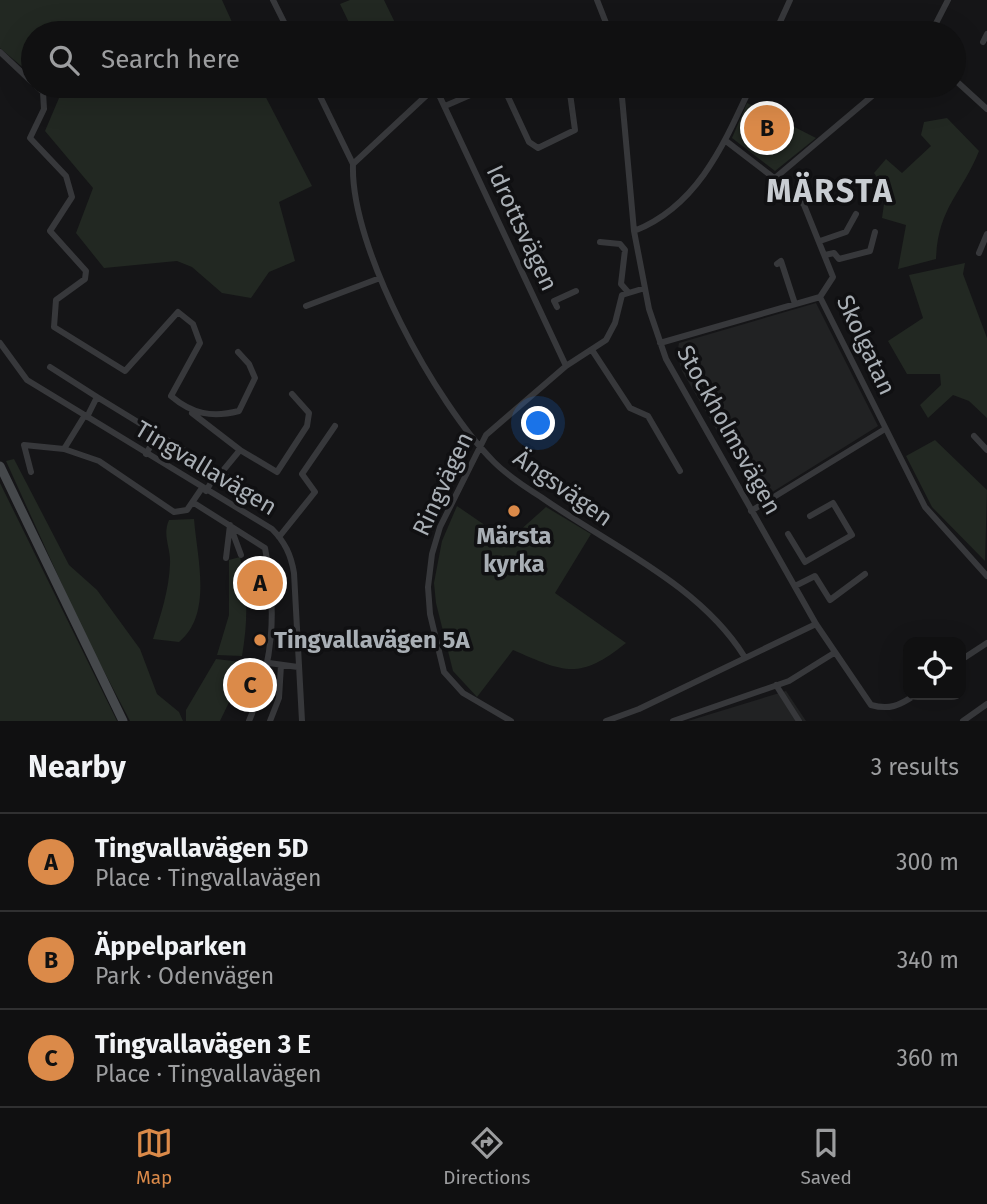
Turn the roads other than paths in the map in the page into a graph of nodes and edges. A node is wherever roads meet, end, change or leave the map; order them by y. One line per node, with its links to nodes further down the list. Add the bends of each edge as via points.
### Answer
1 (274, 0): 5 (street)
2 (597, 0): 6 (street)
3 (790, 0): 7 (street)
4 (948, 0): 8 (street)
5 (284, 21)
6 (605, 21)
7 (780, 21)
8 (937, 21)
9 (987, 34): 10 (street)
10 (983, 43)
11 (0, 52): 12 (street)
12 (21, 71)
13 (966, 90): 25 (street)
14 (43, 98): 54 (street, via 44,109 30,138 66,176 72,197 50,231 86,271 85,279 56,300 54,327 125,371 178,312 193,324 200,343 171,396)
15 (321, 98): 27 (street, Ängsvägen)
16 (424, 98): 27 (street)
17 (440, 98): 24 (street)
18 (463, 98): 24 (street)
19 (509, 98): 20 (street, via 529,142 538,148 575,130)
20 (571, 98)
21 (622, 98): 30 (street, Stockholmsvägen)
22 (746, 98): 26 (street)
23 (870, 98): 28 (street)
24 (445, 106): 50 (street, Idrottsvägen)
25 (987, 109)
26 (726, 141): 28 (street, Skolgatan); 30 (street, via 697,186 653,223)
27 (353, 164): 38 (street, Ängsvägen, via 358,209)
28 (775, 178): 34 (street, Skolgatan, via 804,205)
29 (856, 214): 34 (street, via 846,232)
30 (634, 231): 39 (street, Stockholmsvägen)
31 (875, 232): 36 (street, via 870,251 839,259 834,253)
32 (987, 234): 35 (street)
33 (600, 242): 41 (street, via 615,242 625,250 621,284)
34 (820, 242): 36 (street, Skolgatan)
35 (979, 253)
36 (825, 255): 42 (street, Skolgatan, via 833,277)
37 (777, 264): 43 (street, via 781,261)
38 (380, 278): 44 (street); 60 (street, Ängsvägen, via 405,330)
39 (645, 288): 41 (street); 47 (street, Stockholmsvägen)
40 (576, 291): 45 (street, via 554,301)
41 (628, 292): 48 (street, Ringvägen, via 619,299 611,333)
42 (820, 297): 43 (street); 57 (street, Skolgatan)
43 (795, 304): 47 (street)
44 (306, 306)
45 (557, 307)
46 (0, 343): 55 (street, Tingvallavägen, via 27,380)
47 (660, 343): 72 (street, Stockholmsvägen, via 679,386)
48 (592, 350): 50 (street, Ringvägen); 66 (street, via 630,408 648,416)
49 (237, 352): 54 (street, via 255,378 239,411 204,414)
50 (566, 366): 60 (street, Ringvägen, via 492,427)
51 (50, 367): 53 (street)
52 (292, 394): 62 (street, via 309,413 307,426 277,472)
53 (97, 397): 55 (street); 58 (street)
54 (187, 409): 62 (street)
55 (86, 416): 61 (street); 64 (street, Tingvallavägen)
56 (335, 426): 76 (street, via 302,474 315,492)
57 (885, 429): 72 (street); 80 (street, Skolgatan, via 925,508)
58 (157, 435): 64 (street); 68 (street)
59 (974, 436): 63 (street)
60 (479, 445): 85 (street, Ängsvägen, via 540,497 713,615); 97 (street, Ringvägen, via 437,536 428,587 430,614 449,680)
61 (64, 449): 67 (street, via 24,445); 70 (street, via 99,461 174,512 187,510)
62 (240, 450): 68 (street)
63 (987, 450)
64 (146, 454): 69 (street, Tingvallavägen)
65 (0, 467): 93 (main road)
66 (680, 471)
67 (31, 472)
68 (219, 472): 69 (street); 71 (street)
69 (204, 490): 70 (street); 76 (street, Tingvallavägen)
70 (194, 503): 74 (street)
71 (273, 505)
72 (751, 512): 81 (street, Stockholmsvägen)
73 (810, 516): 75 (street, via 833,503 852,535 804,562)
74 (230, 526): 77 (street); 78 (street); 87 (street, via 265,548 274,594)
75 (788, 534)
76 (279, 537): 89 (street, Tingvallavägen, via 294,572)
77 (241, 555)
78 (226, 558)
79 (865, 574): 81 (street, via 830,600 815,576)
80 (987, 576)
81 (795, 586): 82 (street, Stockholmsvägen)
82 (816, 624): 84 (street, Stockholmsvägen); 85 (street)
83 (987, 643): 86 (street)
84 (834, 653): 90 (street); 91 (street, Stockholmsvägen, via 871,705 899,706)
85 (744, 656): 98 (street)
86 (966, 657)
87 (269, 663): 88 (street); 94 (street)
88 (281, 665): 89 (street); 95 (street, via 279,698)
89 (298, 667): 96 (street, Tingvallavägen)
90 (776, 685): 99 (street); 100 (street)
91 (908, 700)
92 (987, 704): 101 (street)
93 (122, 721)
94 (249, 721)
95 (270, 721)
96 (302, 721)
97 (511, 721)
98 (606, 721)
99 (673, 721)
100 (799, 721)
101 (963, 721)

